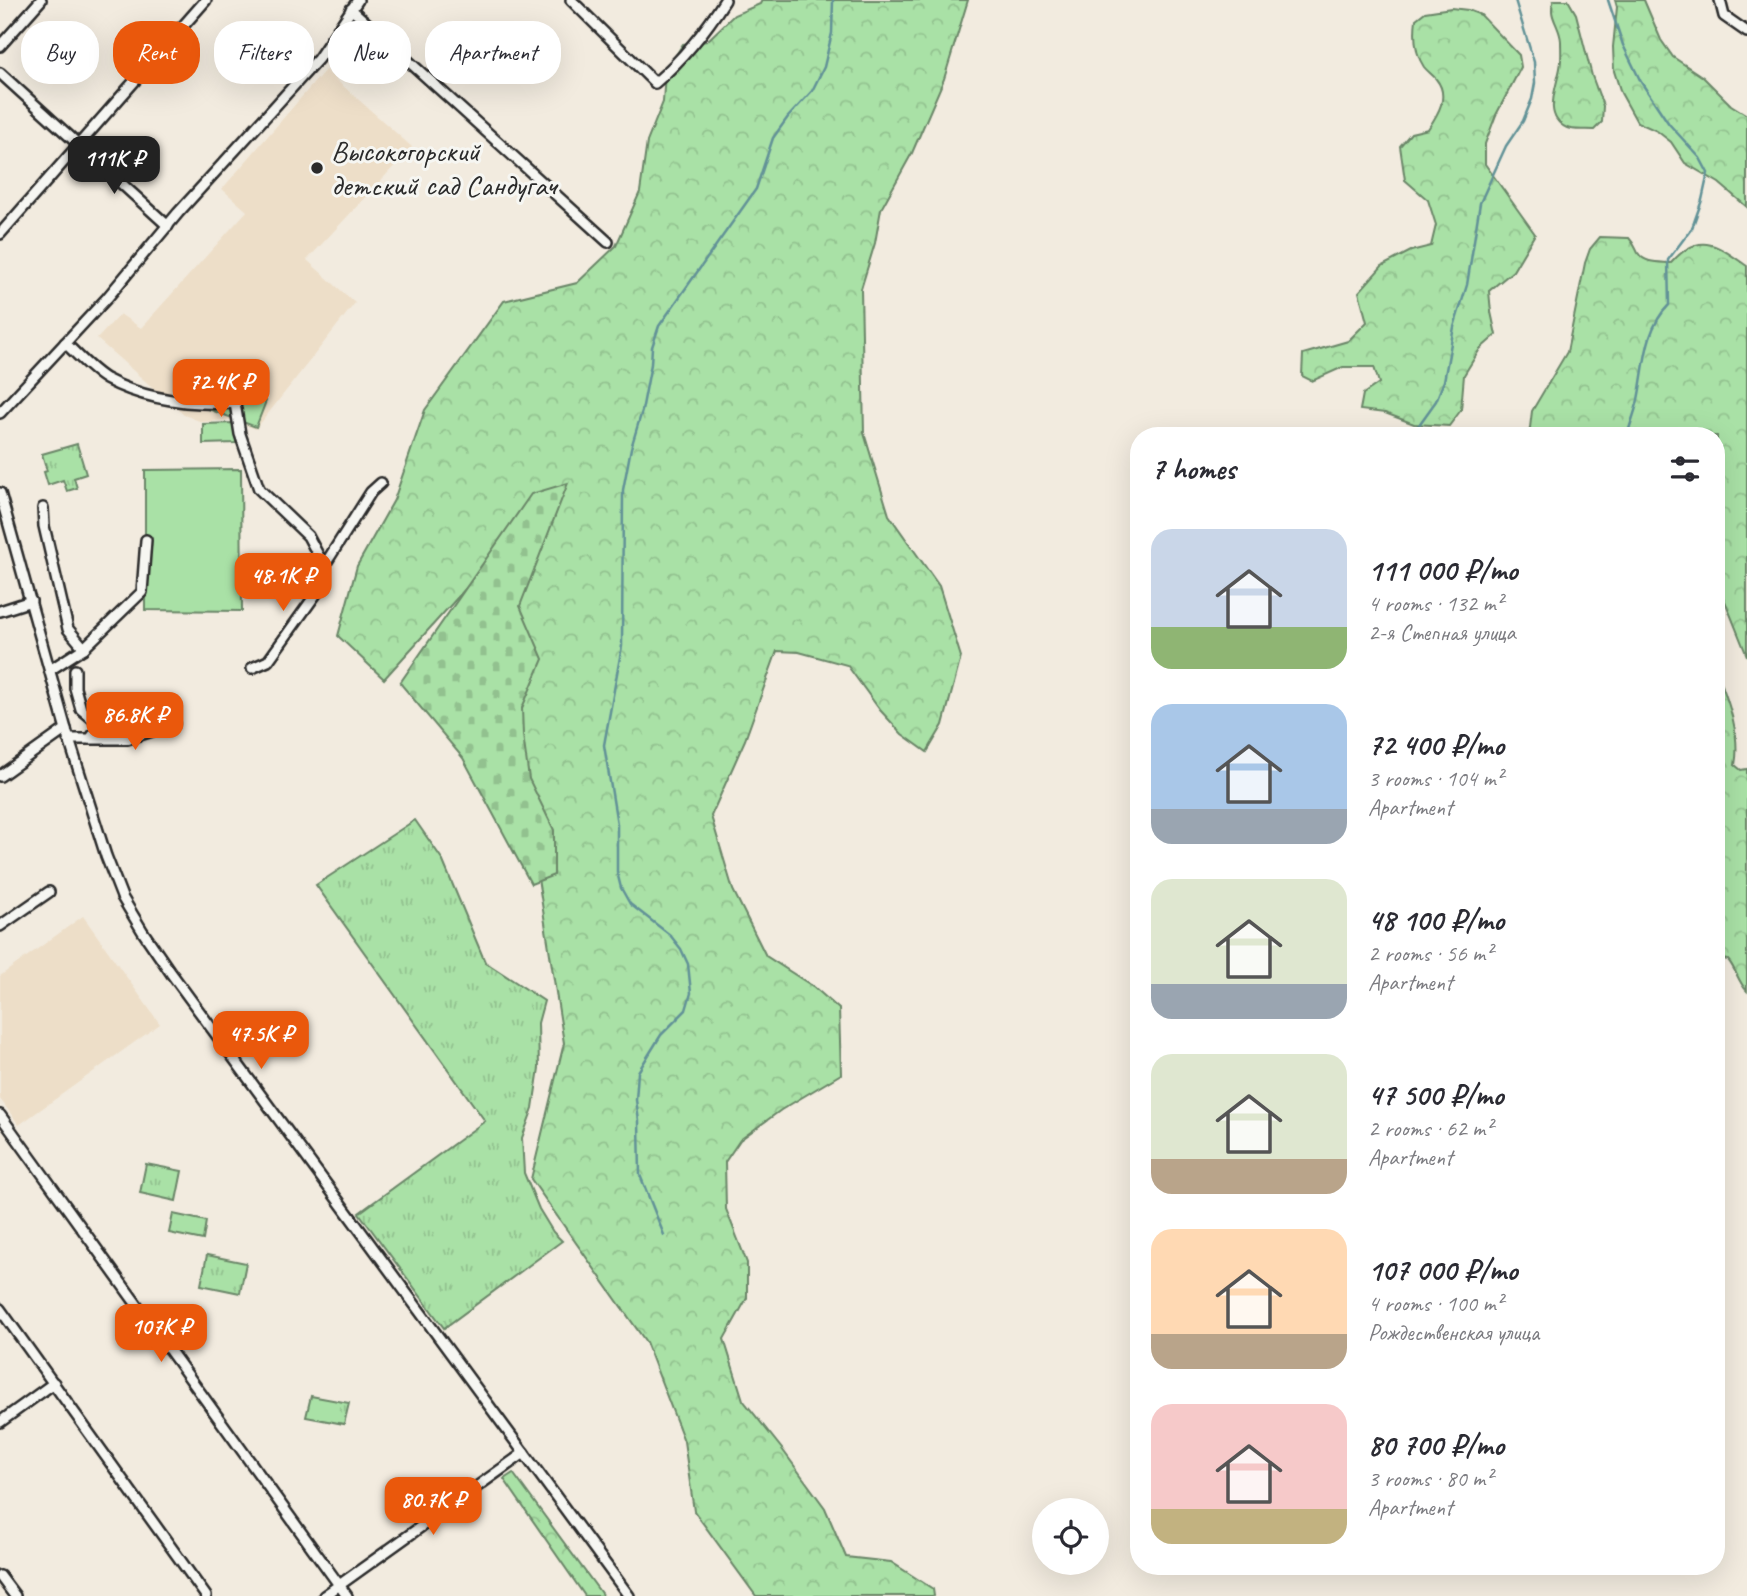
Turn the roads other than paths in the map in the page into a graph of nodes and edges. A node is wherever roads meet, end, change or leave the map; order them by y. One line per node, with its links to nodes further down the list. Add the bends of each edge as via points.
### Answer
1 (41, 0): 9 (street)
2 (206, 0): 11 (street)
3 (358, 0): 7 (street)
4 (725, 0): 6 (street, via 682,60 655,83)
5 (1720, 0): 8 (street, via 1724,16)
6 (574, 1)
7 (351, 9): 12 (street, via 318,59); 14 (street)
8 (1747, 32)
9 (0, 46)
10 (0, 74): 11 (street)
11 (80, 145): 12 (street); 13 (street)
12 (168, 226): 15 (street)
13 (0, 234)
14 (608, 242)
15 (65, 343): 16 (street); 21 (street, via 105,378 137,392 198,405 235,403 240,434 259,489 307,536)
16 (0, 413)
17 (381, 483): 21 (street)
18 (0, 493): 22 (street)
19 (43, 508): 24 (street, via 68,629)
20 (146, 540): 24 (street, via 142,592)
21 (324, 566): 25 (street, via 321,587 268,661)
22 (31, 601): 23 (street); 26 (street)
23 (0, 611)
24 (84, 648): 26 (street)
25 (252, 668)
26 (50, 670): 29 (street)
27 (75, 670): 30 (street, via 81,709 100,724)
28 (174, 724): 30 (street, via 127,739)
29 (67, 734): 30 (street); 31 (street); 39 (street, via 106,856 122,897 143,932)
30 (90, 739)
31 (0, 776)
32 (49, 892): 33 (street)
33 (0, 926)
34 (0, 1115): 41 (street)
35 (0, 1309): 36 (street)
36 (4, 1322): 37 (street)
37 (54, 1383): 38 (street); 43 (street)
38 (0, 1422)
39 (524, 1453): 41 (street); 46 (street)
40 (0, 1576): 42 (street)
41 (340, 1585): 44 (street); 45 (street)
42 (15, 1596)
43 (206, 1596)
44 (324, 1596)
45 (347, 1596)
46 (629, 1596)

